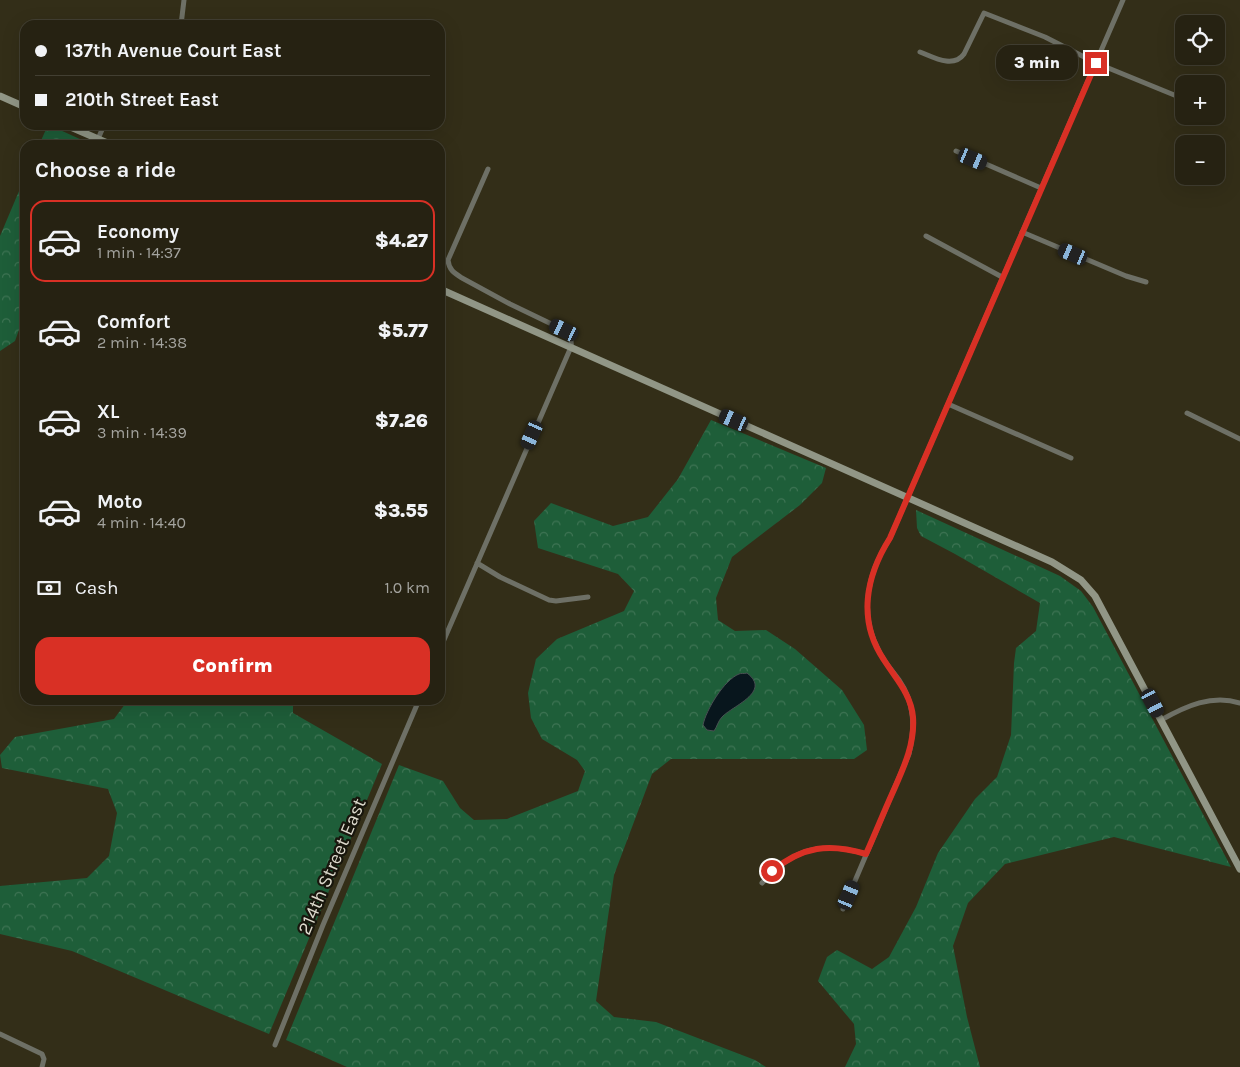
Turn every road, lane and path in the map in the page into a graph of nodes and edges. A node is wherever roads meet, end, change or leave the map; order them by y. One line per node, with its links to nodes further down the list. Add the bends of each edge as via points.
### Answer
1 (184, 0): 3 (street)
2 (1123, 0): 5 (street)
3 (181, 20)
4 (920, 52): 5 (street, via 948,62 959,59 984,13 1044,37)
5 (1096, 63): 6 (street); 14 (street)
6 (1175, 95)
7 (0, 96): 8 (main road)
8 (20, 105)
9 (77, 130): 11 (main road)
10 (102, 130): 11 (street)
11 (98, 139)
12 (956, 151): 14 (street)
13 (488, 169): 20 (street, via 448,260 449,266 462,278 564,330 571,337)
14 (1041, 188): 15 (street)
15 (1022, 232): 17 (street); 18 (street)
16 (926, 236): 17 (street)
17 (1002, 277): 21 (street)
18 (1146, 282)
19 (445, 291): 20 (main road)
20 (571, 347): 25 (main road); 26 (street)
21 (948, 404): 24 (street); 25 (street)
22 (1188, 413): 23 (street)
23 (1240, 439)
24 (1071, 458)
25 (907, 497): 31 (main road, via 1052,562 1080,580 1095,596); 32 (street, via 876,563 869,583 867,606 878,650 910,701 912,740)
26 (477, 564): 27 (street, via 548,600); 28 (street)
27 (588, 597)
28 (445, 638)
29 (1240, 703): 31 (street, via 1216,699 1179,710)
30 (417, 705): 37 (street, 214th Street East)
31 (1162, 720): 33 (main road)
32 (866, 854): 34 (street, via 835,847 812,849 787,860); 35 (street)
33 (1240, 869)
34 (762, 883)
35 (843, 909)
36 (0, 1034): 38 (street, via 42,1054)
37 (275, 1045)
38 (42, 1067)

